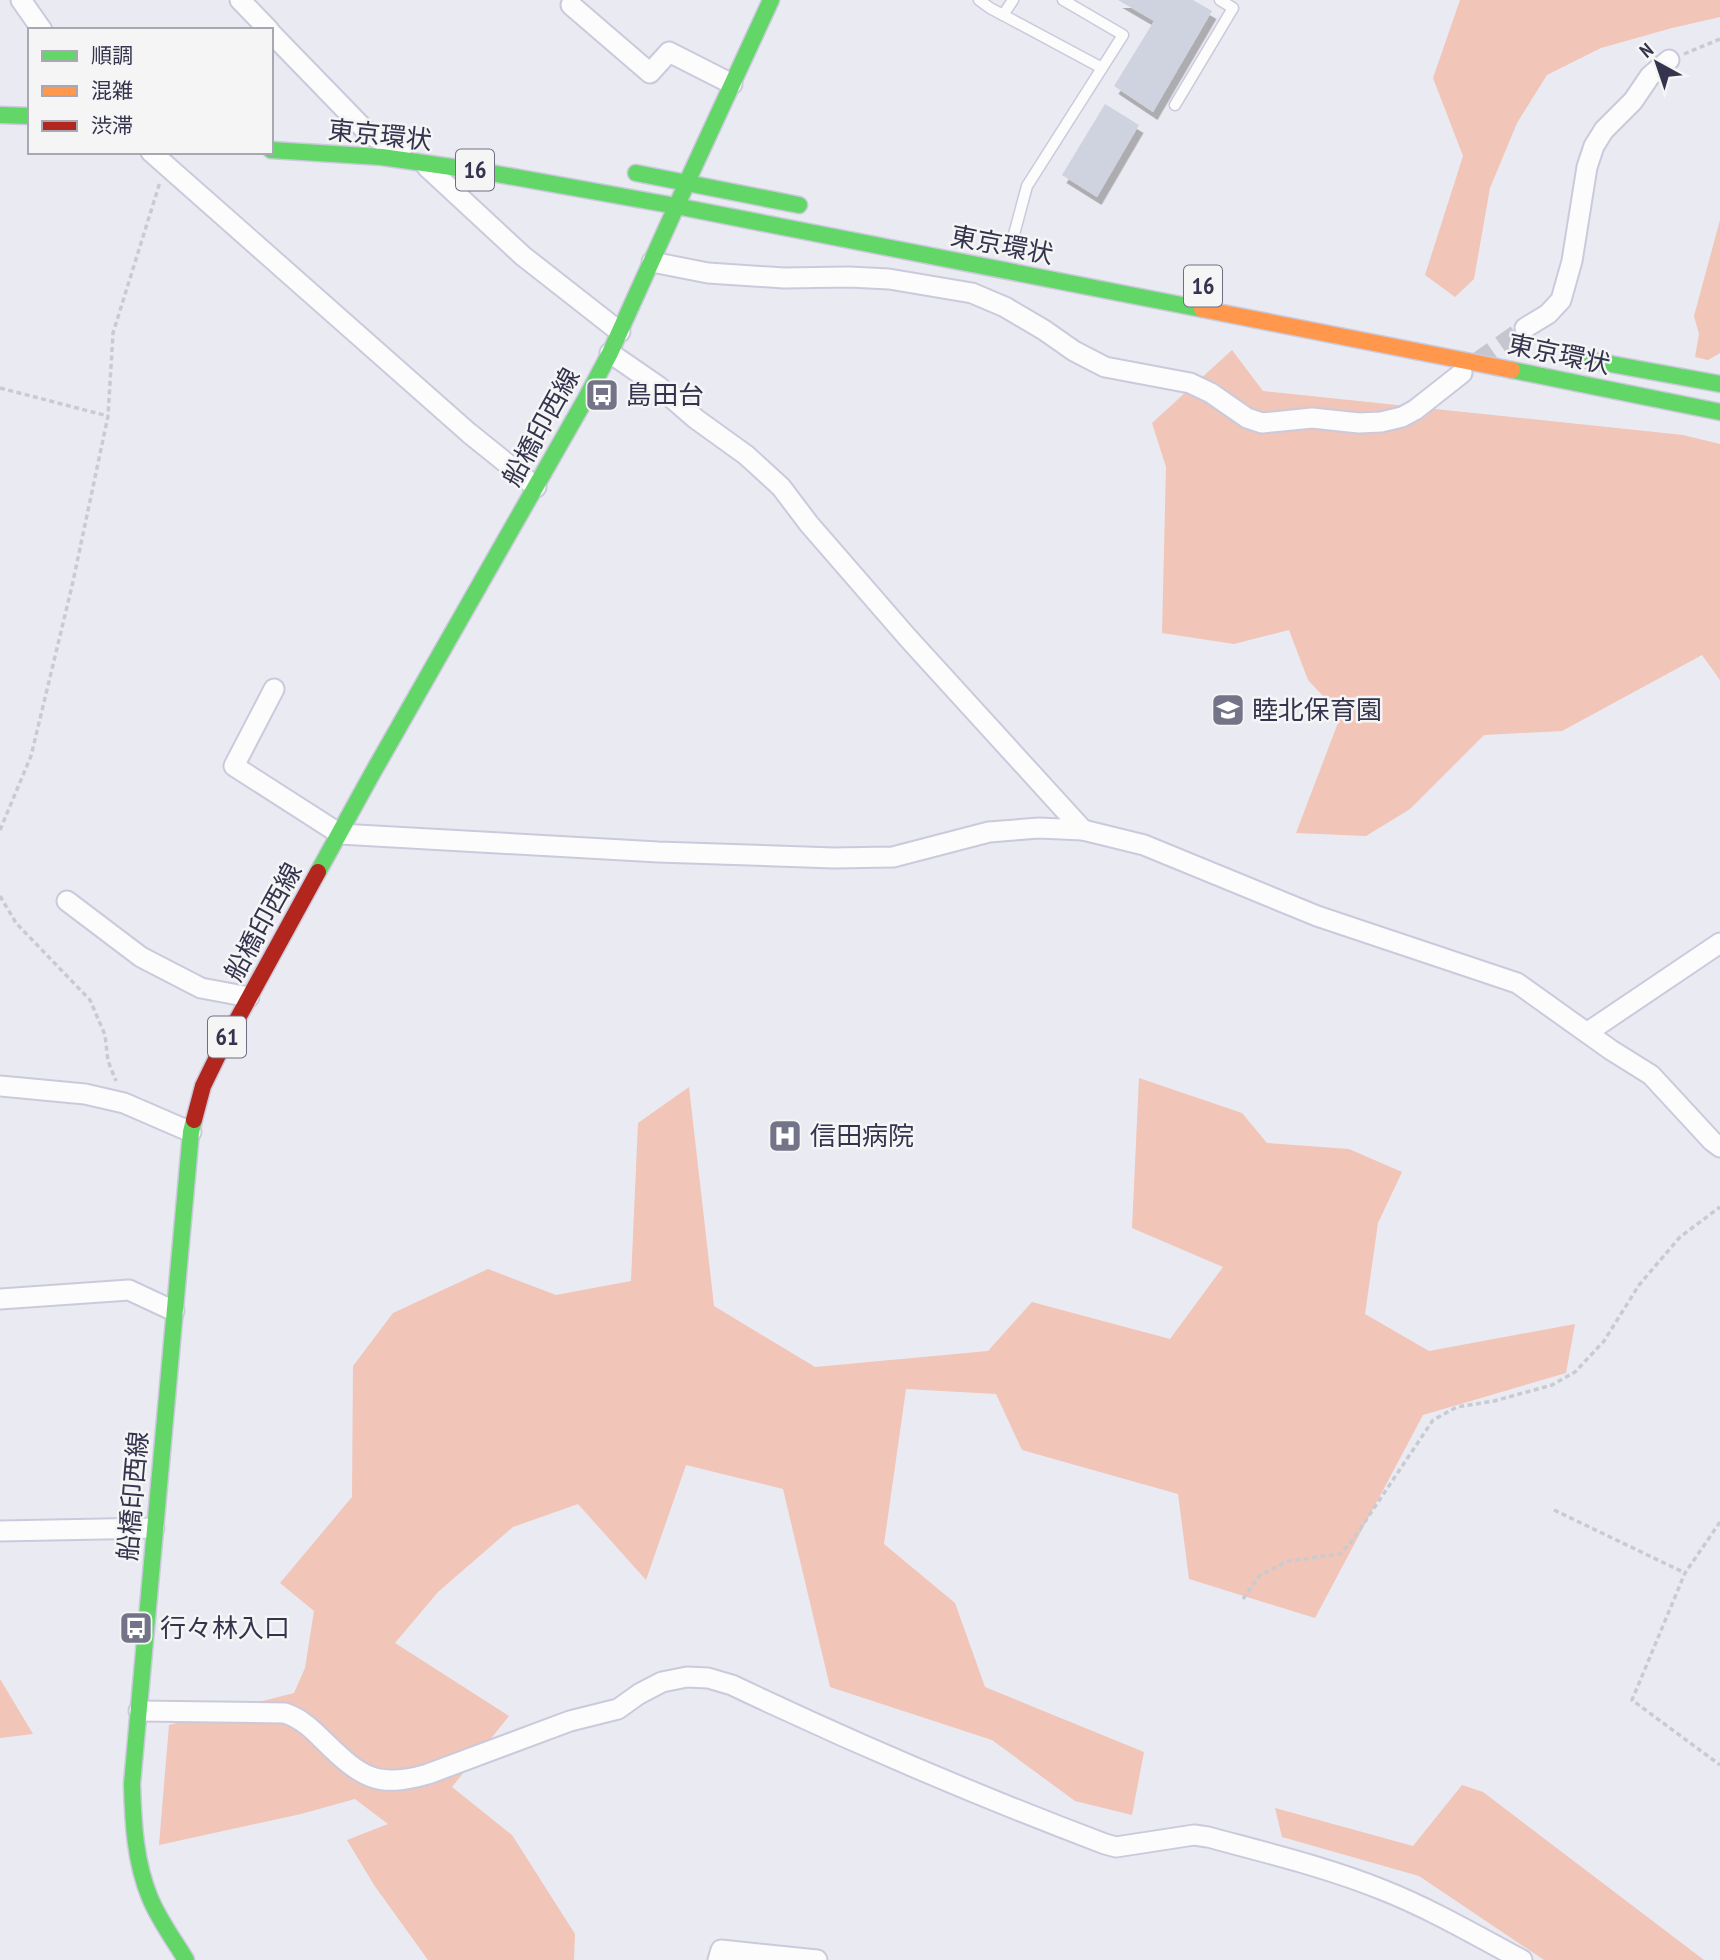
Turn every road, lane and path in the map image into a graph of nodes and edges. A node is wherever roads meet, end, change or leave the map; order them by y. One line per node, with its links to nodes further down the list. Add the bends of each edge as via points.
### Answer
1 (22, 0): 10 (street)
2 (240, 0): 11 (street)
3 (771, 0): 16 (main road, 船橋印西線)
4 (979, 0): 9 (lane)
5 (1013, 0): 9 (lane)
6 (1063, 0): 15 (lane, via 1123,35)
7 (1220, 0): 17 (lane, via 1233,8)
8 (571, 5): 16 (street, via 650,73 669,52)
9 (1003, 15): 15 (lane)
10 (41, 28)
11 (267, 28)
12 (273, 34): 21 (street)
13 (1720, 39): 14 (path)
14 (1669, 60): 32 (street, via 1650,76 1594,146 1561,300)
15 (1102, 68): 30 (lane, via 1027,186)
16 (732, 84): 27 (main road, 船橋印西線)
17 (1175, 105)
18 (0, 115): 19 (main road)
19 (28, 116)
20 (345, 131): 21 (main road, 東京環状)
21 (368, 132): 22 (main road, 東京環状); 25 (street)
22 (408, 137)
23 (273, 150): 25 (main road, 東京環状 / 16)
24 (158, 158): 40 (path, via 113,332); 41 (street)
25 (423, 164): 28 (main road, 東京環状 / 16); 33 (street, via 523,256)
26 (625, 171): 27 (main road)
27 (687, 182): 28 (main road, 船橋印西線 / 61); 29 (main road)
28 (676, 206): 31 (main road, 船橋印西線 / 61); 39 (main road, 東京環状 / 16)
29 (814, 208)
30 (1010, 248)
31 (652, 262): 33 (main road, 船橋印西線 / 61); 36 (street, via 708,273 888,279 972,293 1005,307 1105,367 1190,383 1262,423 1312,418 1360,424 1402,417)
32 (1525, 328)
33 (620, 332): 34 (main road, 船橋印西線 / 61)
34 (610, 353): 41 (main road, 船橋印西線 / 61); 44 (street, via 658,386 781,487 845,566)
35 (1562, 355): 37 (main road, 東京環状)
36 (1462, 373)
37 (1720, 384)
38 (0, 388): 40 (path)
39 (1720, 412)
40 (108, 416): 43 (path, via 31,756)
41 (536, 487): 45 (main road, 船橋印西線 / 61)
42 (274, 689): 45 (street, via 234,766)
43 (0, 830)
44 (1083, 830): 45 (street, via 989,832 892,857 834,858); 50 (street, via 1144,845 1317,916 1517,983)
45 (340, 834): 49 (main road, 船橋印西線 / 61)
46 (0, 896): 52 (path, via 16,923 90,999)
47 (67, 901): 49 (street, via 141,957 201,988)
48 (1720, 943): 50 (street)
49 (249, 997): 53 (main road, 船橋印西線 / 61, via 210,1068)
50 (1588, 1032): 54 (street, via 1651,1075)
51 (0, 1086): 52 (street, via 85,1094)
52 (124, 1103): 53 (street)
53 (191, 1132): 57 (main road, 船橋印西線 / 61)
54 (1720, 1147)
55 (1720, 1207): 63 (path, via 1680,1237 1639,1285 1604,1341 1575,1372 1552,1385 1457,1407 1433,1420 1340,1554 1288,1561 1261,1576)
56 (0, 1299): 57 (street, via 129,1290)
57 (174, 1311): 60 (main road, 船橋印西線 / 61)
58 (1554, 1510): 62 (path)
59 (1720, 1522): 62 (path)
60 (154, 1528): 61 (street); 64 (main road, 船橋印西線 / 61)
61 (0, 1531)
62 (1685, 1573): 65 (path, via 1632,1700)
63 (1243, 1599)
64 (139, 1711): 66 (main road, 船橋印西線 / 61, via 132,1784 141,1873 151,1901); 69 (street, via 285,1713 299,1718 365,1774 384,1781 405,1781 570,1721 618,1709 662,1682 708,1678 1105,1844 1116,1847 1194,1835 1307,1864 1385,1891)
65 (1720, 1765)
66 (186, 1960)
67 (718, 1960): 68 (street, via 721,1950)
68 (817, 1960)
69 (1522, 1960)

